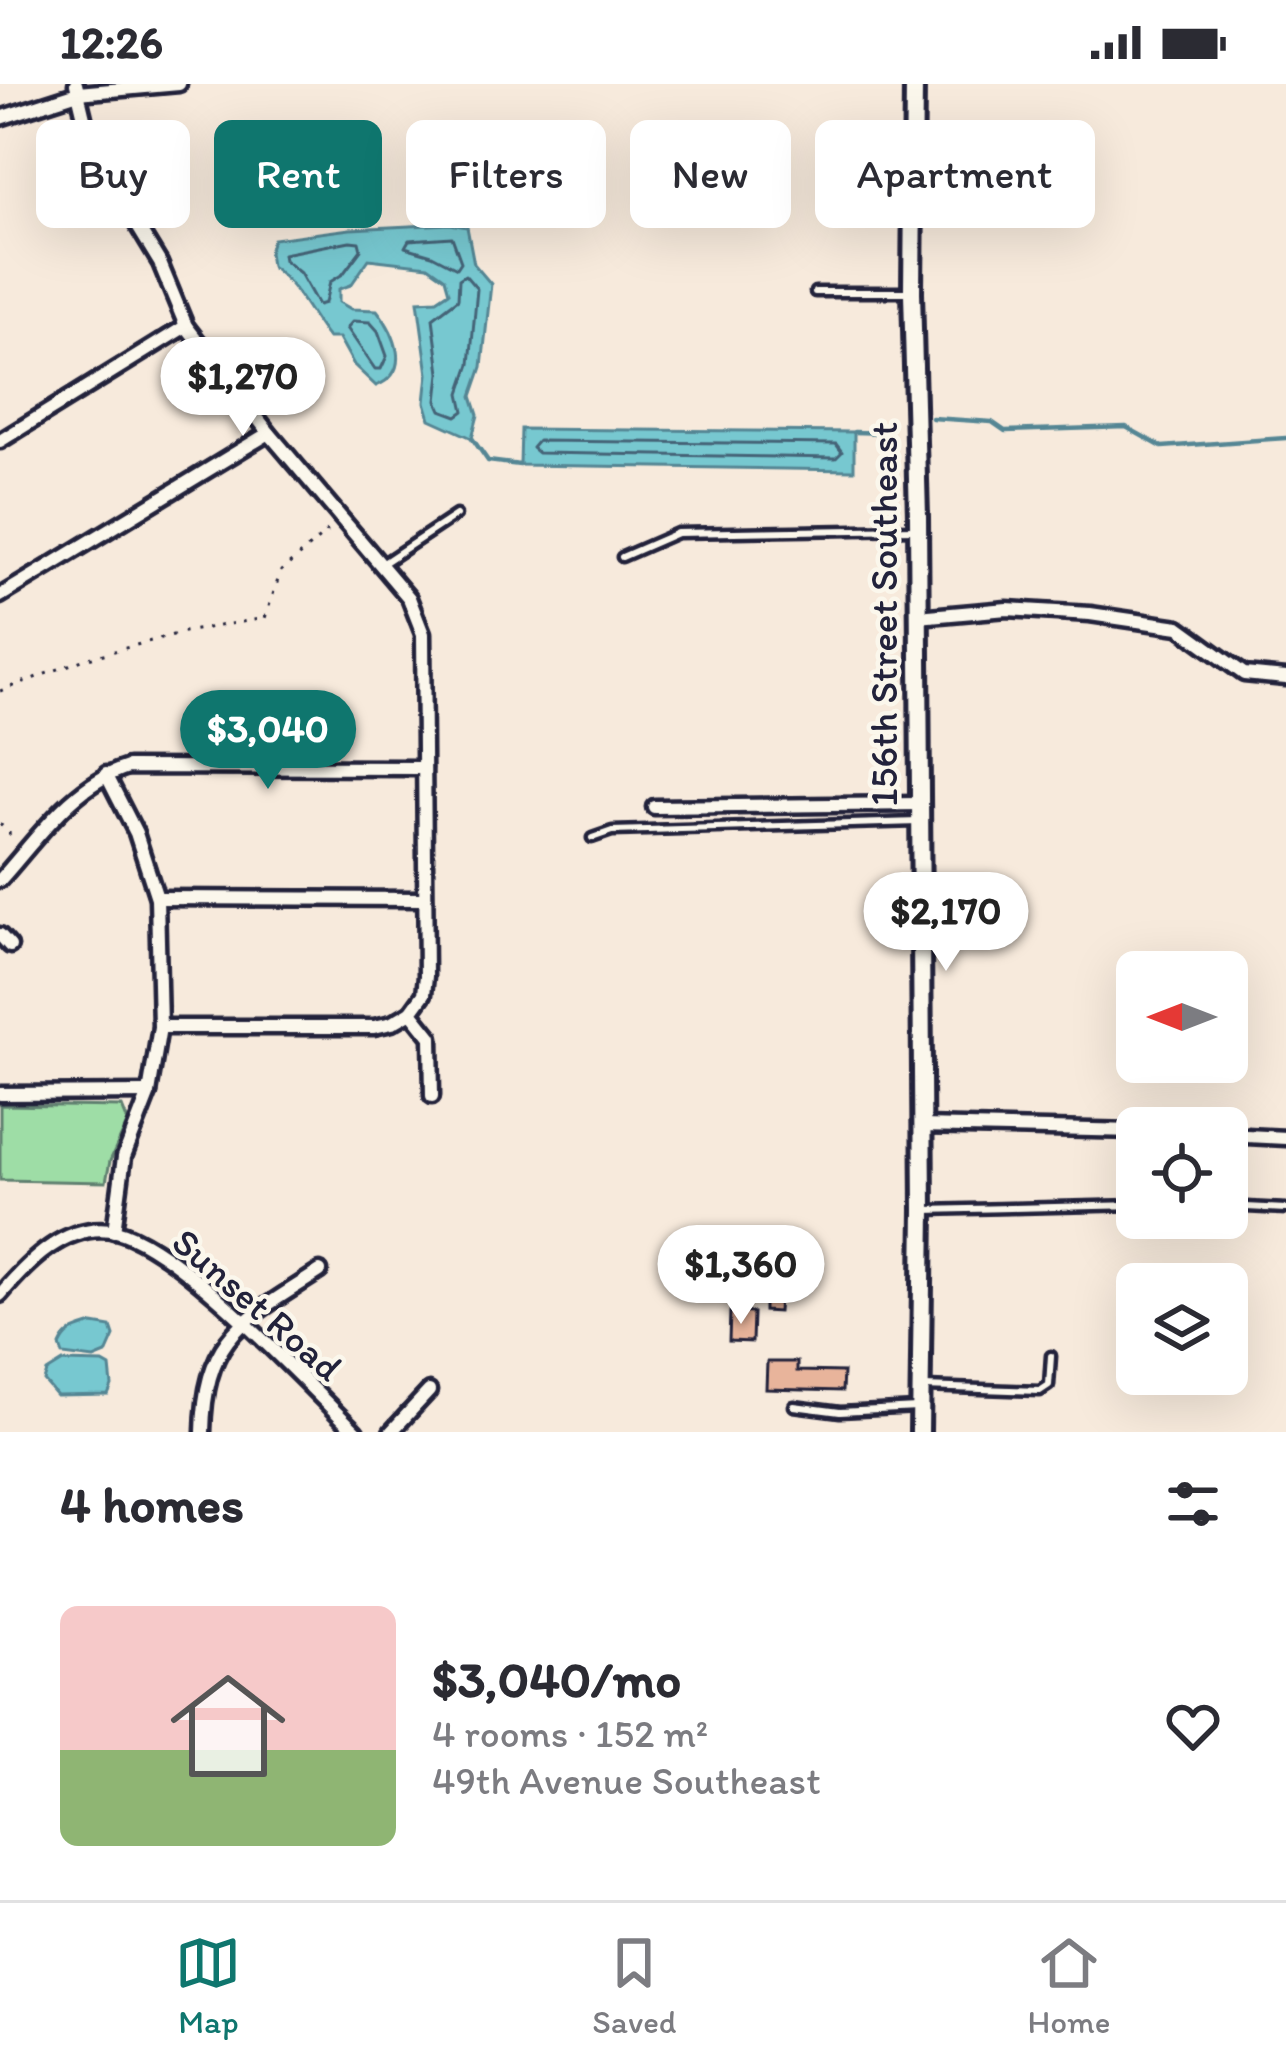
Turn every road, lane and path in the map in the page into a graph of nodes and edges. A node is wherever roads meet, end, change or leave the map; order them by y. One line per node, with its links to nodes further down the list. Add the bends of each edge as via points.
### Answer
1 (179, 84): 3 (street)
2 (914, 84): 6 (street, 156th Street Southeast)
3 (77, 88): 4 (street); 7 (street, via 92,151 160,263)
4 (0, 118)
5 (815, 292): 6 (lane)
6 (912, 292): 12 (street, 156th Street Southeast)
7 (186, 326): 8 (street); 9 (street)
8 (269, 433): 11 (street); 15 (street)
9 (0, 442)
10 (456, 515): 14 (lane)
11 (341, 520): 14 (street); 18 (path, via 281,571 265,618 86,658)
12 (918, 529): 13 (lane, via 677,532); 16 (street, 156th Street Southeast)
13 (622, 557)
14 (379, 566): 19 (street, via 409,598 422,634)
15 (0, 596)
16 (918, 617): 17 (street, via 1007,609 1179,627 1244,674); 22 (street, 156th Street Southeast)
17 (1286, 677)
18 (0, 691)
19 (424, 768): 20 (street, via 128,767); 28 (street)
20 (106, 774): 25 (street); 27 (street)
21 (654, 807): 22 (street)
22 (918, 813): 24 (lane); 34 (street, 156th Street Southeast)
23 (0, 824): 25 (path)
24 (592, 838)
25 (27, 850): 26 (street)
26 (0, 880)
27 (157, 898): 28 (street); 30 (street)
28 (425, 899): 29 (street, via 424,994)
29 (411, 1012): 30 (street, via 374,1027); 33 (street, via 431,1036)
30 (160, 1027): 31 (street)
31 (149, 1093): 32 (street); 42 (street, via 124,1157)
32 (0, 1094)
33 (432, 1096)
34 (922, 1126): 35 (street); 41 (street, 156th Street Southeast)
35 (1116, 1131)
36 (1248, 1136): 37 (street)
37 (1286, 1138)
38 (1116, 1205): 41 (lane)
39 (1248, 1207): 40 (lane)
40 (1286, 1209)
41 (922, 1210): 47 (street, 156th Street Southeast)
42 (114, 1231): 44 (street, via 88,1232 32,1257); 45 (street, Sunset Road, via 160,1252)
43 (320, 1271): 45 (street)
44 (0, 1295)
45 (242, 1322): 51 (street, via 212,1365); 52 (street, Sunset Road)
46 (1051, 1356): 47 (lane, via 1049,1384 1040,1390)
47 (921, 1387): 50 (street, 156th Street Southeast)
48 (428, 1391): 53 (street)
49 (794, 1406): 50 (lane)
50 (920, 1407): 54 (street, 156th Street Southeast)
51 (203, 1432)
52 (356, 1432)
53 (392, 1432)
54 (920, 1432)

